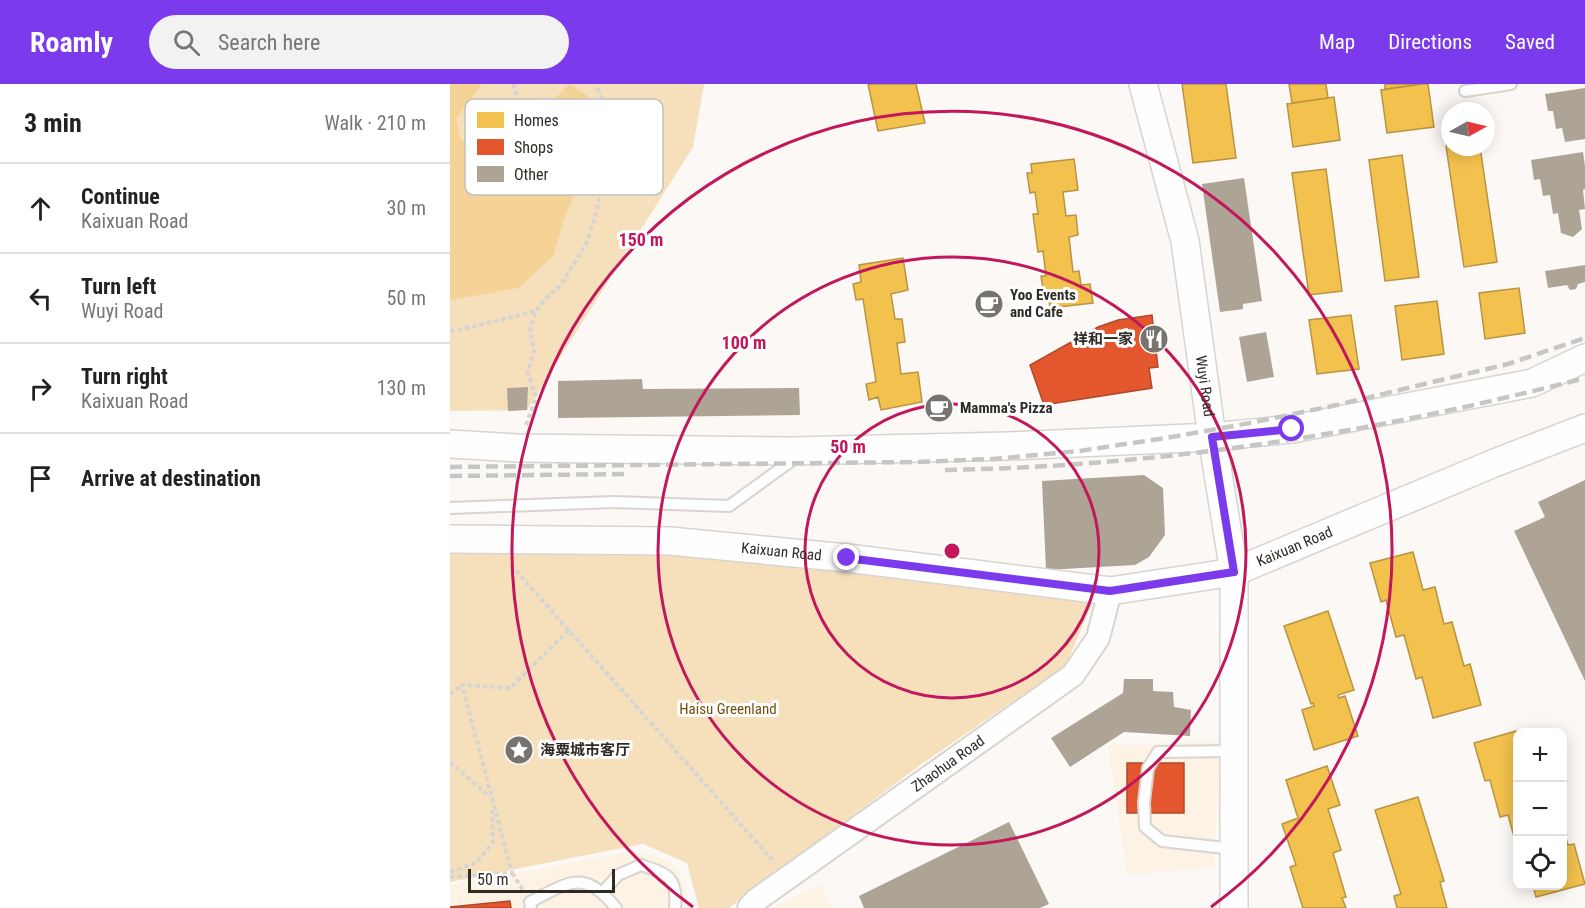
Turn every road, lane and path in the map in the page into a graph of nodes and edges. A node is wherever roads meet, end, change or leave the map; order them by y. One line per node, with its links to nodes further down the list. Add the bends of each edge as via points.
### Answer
1 (513, 84): 6 (path)
2 (596, 84): 7 (path)
3 (1143, 84): 13 (street, Wuyi Road, via 1185,241)
4 (1511, 84): 5 (lane)
5 (1465, 92)
6 (518, 99)
7 (602, 99)
8 (599, 195): 9 (path, via 587,242 560,286)
9 (536, 311): 10 (path); 15 (path, via 530,328 534,350 528,373 536,397)
10 (450, 331)
11 (1585, 358): 13 (street, via 1532,383 1292,429)
12 (1585, 428): 20 (street, Kaixuan Road)
13 (1212, 437): 16 (street); 20 (street, Wuyi Road)
14 (450, 444): 15 (street)
15 (516, 448): 16 (street)
16 (806, 451): 17 (lane, via 729,506 614,502)
17 (450, 508)
18 (450, 539): 21 (street, Kaixuan Road, via 670,540)
19 (511, 565): 22 (path)
20 (1234, 572): 21 (street, Kaixuan Road); 25 (street, Wuyi Road)
21 (1110, 591): 32 (street, Zhaohua Road, via 1098,638 1073,675)
22 (569, 630): 23 (path, via 510,688); 32 (path)
23 (462, 685): 24 (path); 27 (path)
24 (450, 694)
25 (1234, 751): 28 (street, Wuyi Road); 28 (lane, via 1158,752 1148,768 1144,802 1145,827 1162,841)
26 (450, 762): 27 (path)
27 (492, 799): 29 (path, via 493,843 476,863); 30 (path)
28 (1234, 849): 38 (street, Wuyi Road)
29 (450, 872)
30 (512, 873): 31 (path); 34 (path)
31 (450, 878)
32 (788, 878): 37 (street, Zhaohua Road)
33 (603, 892): 34 (lane, via 584,881 564,884); 35 (lane); 36 (lane, via 618,876 641,865 666,873 677,890)
34 (530, 905)
35 (616, 908)
36 (675, 908)
37 (749, 908)
38 (1234, 908)

